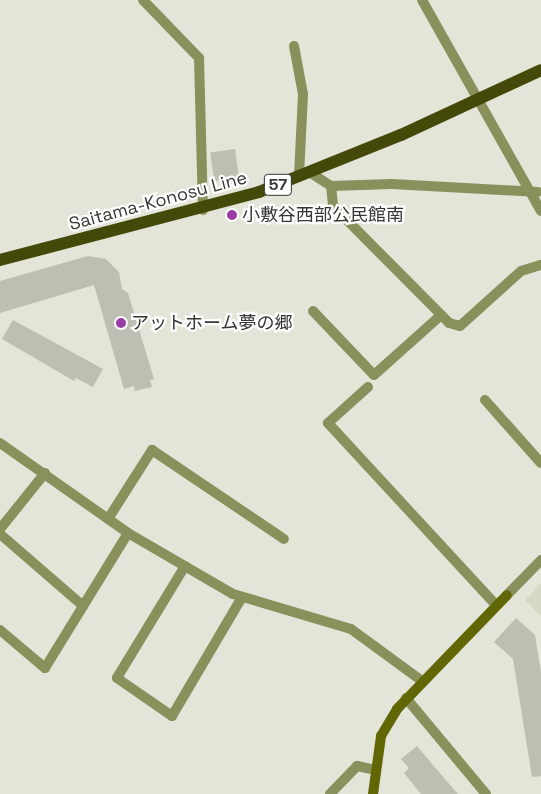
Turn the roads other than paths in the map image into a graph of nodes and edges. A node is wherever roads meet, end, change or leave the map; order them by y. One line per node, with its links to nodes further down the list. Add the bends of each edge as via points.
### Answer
1 (143, 0): 10 (street, via 199,58)
2 (422, 0): 5 (street)
3 (294, 46): 7 (street, via 303,94)
4 (541, 70): 5 (main road, Saitama-Konosu Line / 57)
5 (481, 98): 6 (main road, Saitama-Konosu Line / 57); 9 (street)
6 (311, 173): 7 (main road, Saitama-Konosu Line / 57); 8 (street)
7 (299, 177): 10 (main road, Saitama-Konosu Line / 57)
8 (332, 186): 9 (street, via 392,184); 15 (street, via 333,206)
9 (537, 192): 11 (street)
10 (203, 210): 12 (main road, Saitama-Konosu Line / 57)
11 (541, 211)
12 (0, 260)
13 (541, 264): 15 (street, via 522,271 460,326)
14 (313, 311): 15 (street, via 374,375)
15 (441, 315)
16 (368, 387): 29 (street, via 328,422)
17 (485, 400): 19 (street)
18 (0, 443): 20 (street)
19 (541, 463)
20 (45, 472): 21 (street); 22 (street)
21 (108, 518): 23 (street); 25 (street, via 152,450)
22 (0, 529)
23 (128, 533): 27 (street); 30 (street)
24 (0, 534): 30 (street)
25 (284, 539)
26 (541, 560): 29 (street)
27 (185, 566): 28 (street); 28 (street, via 117,678 172,716)
28 (242, 597): 32 (street, via 351,629)
29 (496, 605): 32 (street)
30 (83, 606): 31 (street, via 46,668)
31 (0, 630)
32 (422, 681): 33 (street)
33 (406, 698): 34 (street, via 381,736); 37 (street)
34 (376, 770): 35 (street, via 357,766); 36 (street)
35 (330, 794)
36 (373, 794)
37 (486, 794)

